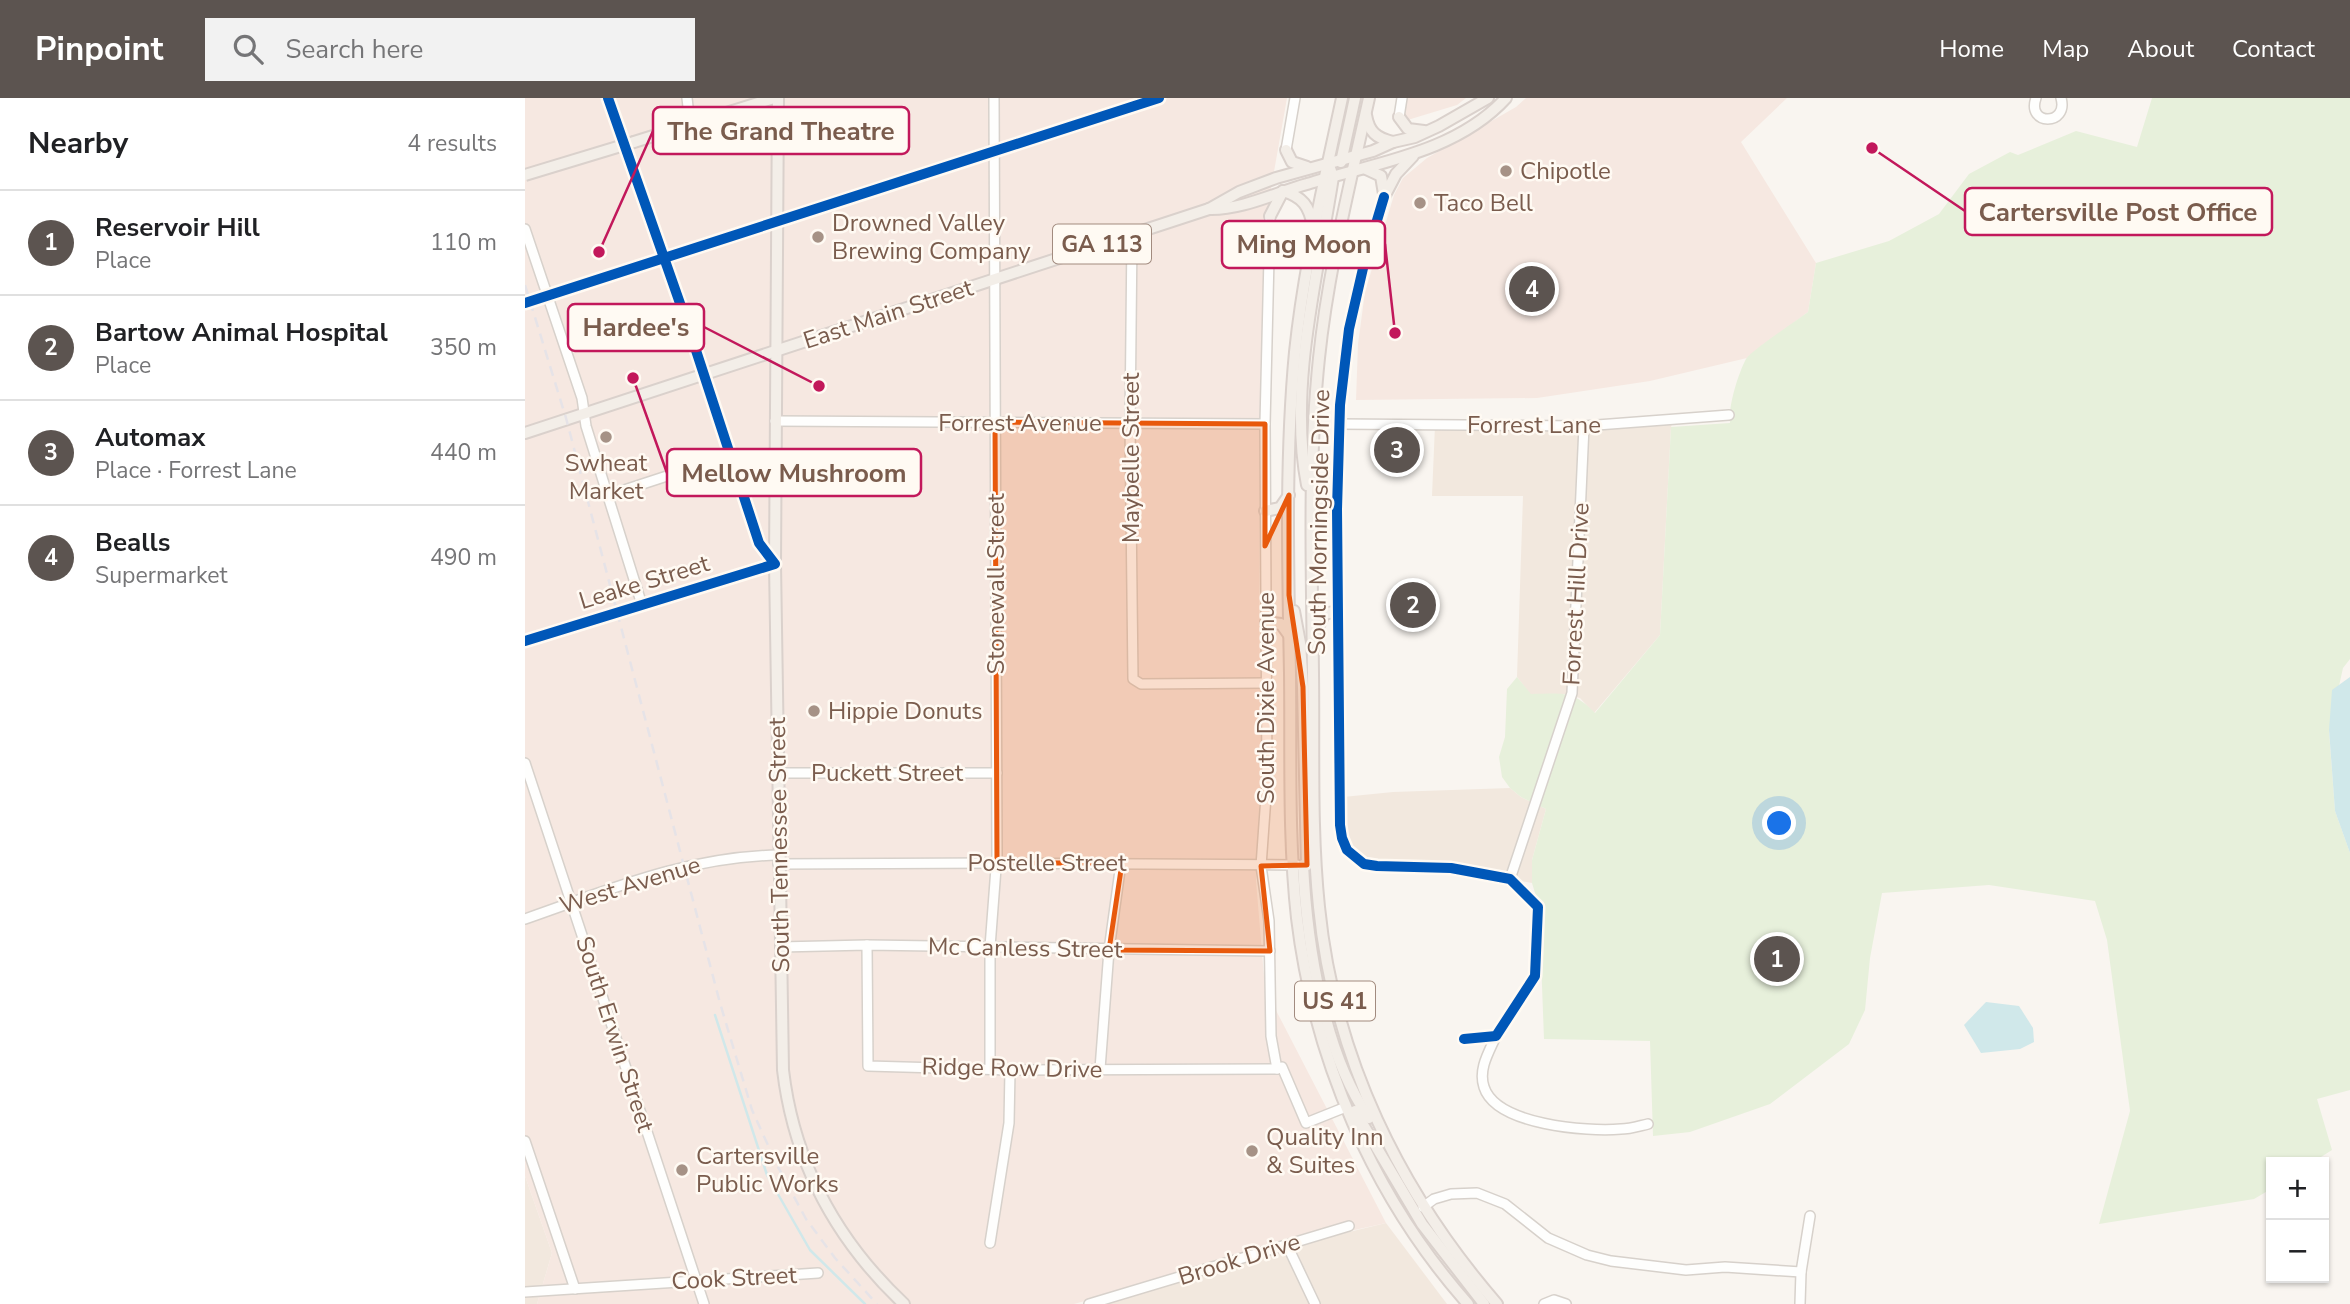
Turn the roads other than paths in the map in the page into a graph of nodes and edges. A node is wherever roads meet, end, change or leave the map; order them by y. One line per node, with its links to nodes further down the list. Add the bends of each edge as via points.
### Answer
1 (608, 98): 20 (street)
2 (687, 98): 18 (street)
3 (776, 98): 18 (main road); 39 (main road, South Tennessee Street)
4 (994, 98): 23 (street, Stonewall Street)
5 (1159, 98): 23 (street)
6 (1296, 98): 22 (street)
7 (1342, 98): 27 (main road, US 41)
8 (1355, 98): 26 (main road)
9 (1369, 98): 16 (main road, US 41)
10 (1402, 98): 17 (street)
11 (1488, 98): 19 (main road, East Main Street / GA 113)
12 (1506, 98): 24 (main road, East Main Street / GA 113, via 1464,130)
13 (2027, 98): 15 (street)
14 (2061, 98): 15 (street, via 2061,110 2054,118 2044,119 2035,112)
15 (2035, 102)
16 (1366, 112): 21 (main road, via 1374,135); 25 (main road, US 41)
17 (1398, 117): 19 (main road, via 1408,129); 21 (main road)
18 (690, 124): 20 (main road)
19 (1429, 130): 21 (main road, East Main Street / GA 113)
20 (629, 142): 31 (main road, bridge); 43 (street)
21 (1393, 142): 25 (main road, East Main Street / GA 113)
22 (1286, 150): 28 (main road, via 1292,162); 33 (main road)
23 (994, 151): 39 (street); 44 (street, Stonewall Street)
24 (1415, 154): 29 (main road, East Main Street / GA 113); 35 (main road, via 1396,174)
25 (1357, 155): 26 (main road, East Main Street / GA 113); 30 (main road, US 41)
26 (1342, 159): 27 (main road, East Main Street / GA 113); 32 (main road)
27 (1328, 163): 28 (main road, East Main Street / GA 113); 32 (main road, US 41)
28 (1308, 168): 33 (main road, East Main Street / GA 113)
29 (1366, 169): 30 (main road, East Main Street / GA 113); 35 (main road, via 1381,176)
30 (1354, 172): 32 (main road, East Main Street / GA 113); 59 (main road, US 41, via 1321,343)
31 (525, 174)
32 (1332, 177): 34 (main road, East Main Street / GA 113); 41 (main road, US 41); 62 (main road, via 1304,373 1303,450)
33 (1276, 178): 37 (main road, East Main Street / GA 113)
34 (1283, 191): 36 (main road, East Main Street / GA 113); 38 (main road); 41 (main road, via 1304,201)
35 (1384, 197): 55 (street, South Morningside Drive, via 1349,330)
36 (1252, 202): 37 (main road, East Main Street / GA 113, via 1226,210); 38 (main road, via 1265,206)
37 (1209, 209): 42 (main road, East Main Street / GA 113)
38 (1270, 216): 54 (street, South Dixie Avenue)
39 (776, 221): 43 (street); 47 (main road, South Tennessee Street)
40 (525, 229): 45 (street)
41 (1314, 230): 61 (main road, US 41, via 1295,354)
42 (1132, 234): 44 (main road, East Main Street / GA 113); 53 (street, Maybelle Street)
43 (665, 258): 45 (street); 48 (street)
44 (994, 279): 47 (main road, East Main Street / GA 113); 52 (street, Stonewall Street)
45 (548, 296): 46 (street); 49 (street)
46 (525, 303)
47 (776, 351): 48 (main road, East Main Street); 51 (main road, South Tennessee Street)
48 (704, 374): 49 (main road, East Main Street); 58 (street)
49 (584, 412): 57 (main road, East Main Street); 60 (street)
50 (1729, 415): 56 (street, Forrest Lane)
51 (775, 421): 52 (street, Forrest Avenue); 65 (main road, South Tennessee Street)
52 (995, 422): 53 (street, Forrest Avenue); 76 (street, Stonewall Street)
53 (1130, 424): 54 (street, Forrest Avenue); 73 (street, Maybelle Street, via 1134,682)
54 (1265, 424): 64 (street, South Dixie Avenue)
55 (1338, 424): 56 (street, Forrest Lane); 63 (street, South Morningside Drive)
56 (1584, 426): 82 (street, Forrest Hill Drive, via 1571,693)
57 (525, 433)
58 (731, 455): 60 (street); 65 (street, via 759,542)
59 (1312, 490): 62 (main road, US 41); 63 (main road, via 1321,505)
60 (609, 495): 67 (street)
61 (1289, 495): 64 (main road, via 1280,508); 66 (main road, US 41)
62 (1312, 509): 72 (main road, US 41)
63 (1337, 509): 68 (street, South Morningside Drive)
64 (1265, 511): 69 (street, South Dixie Avenue)
65 (775, 564): 67 (street, Leake Street); 75 (main road, South Tennessee Street)
66 (1289, 595): 70 (main road, US 41); 80 (main road, via 1300,643 1303,687)
67 (642, 605): 71 (street, Leake Street)
68 (1338, 611): 72 (main road, via 1321,617); 82 (street, South Morningside Drive, via 1339,825 1347,850 1369,866 1451,868)
69 (1266, 622): 70 (main road, via 1281,624); 73 (street, South Dixie Avenue)
70 (1289, 636): 80 (main road, US 41)
71 (525, 641)
72 (1313, 645): 80 (main road, US 41)
73 (1267, 683): 81 (street, South Dixie Avenue)
74 (525, 763): 83 (street, South Erwin Street)
75 (777, 773): 76 (street, Puckett Street); 77 (main road, South Tennessee Street)
76 (997, 773): 78 (street, Stonewall Street)
77 (778, 859): 78 (street, Postelle Street); 83 (street, West Avenue, via 727,858 684,865); 86 (main road, South Tennessee Street)
78 (997, 863): 79 (street, Postelle Street); 87 (street, Stonewall Street)
79 (1121, 863): 81 (street, Postelle Street); 88 (street)
80 (1305, 865): 81 (street, Postelle Street); 96 (main road, US 41, via 1297,915 1322,1037); 100 (main road, US 41, via 1348,1048 1380,1130)
81 (1261, 866): 89 (street, South Dixie Avenue)
82 (1510, 879): 90 (street, via 1538,907 1535,976)
83 (572, 903): 84 (street, West Avenue); 107 (street, South Erwin Street)
84 (525, 919)
85 (867, 945): 86 (street, Mc Canless Street); 87 (street, Mc Canless Street); 92 (street, Ridge Row Drive, via 868,1066)
86 (780, 947): 111 (main road, South Tennessee Street, via 783,1070 802,1157 843,1237)
87 (990, 947): 88 (street, Mc Canless Street); 92 (street, Stonewall Street)
88 (1109, 950): 89 (street, Mc Canless Street); 93 (street)
89 (1270, 951): 94 (street, South Dixie Avenue)
90 (1496, 1036): 91 (street); 98 (street, via 1485,1059 1483,1086 1496,1106 1512,1115 1572,1128 1623,1129)
91 (1464, 1039)
92 (990, 1069): 95 (street, Ridge Row Drive)
93 (1100, 1069): 94 (street, Ridge Row Drive); 95 (street, Ridge Row Drive)
94 (1276, 1069): 97 (street, South Dixie Avenue, via 1282,1067 1306,1123)
95 (1010, 1070): 103 (street, via 1009,1123)
96 (1341, 1092): 97 (main road, US 41); 115 (main road, via 1422,1224)
97 (1346, 1107): 114 (main road, US 41, via 1395,1203)
98 (1648, 1124)
99 (525, 1141): 108 (street)
100 (1423, 1207): 105 (street, via 1442,1196 1477,1194 1504,1204 1548,1238 1611,1261 1686,1270 1725,1266); 116 (main road, US 41)
101 (1809, 1216): 105 (street)
102 (1349, 1226): 104 (street, Brook Drive)
103 (990, 1242)
104 (1287, 1245): 112 (street, Brook Drive); 113 (street)
105 (1801, 1272): 119 (street)
106 (818, 1273): 107 (street, Cook Street)
107 (696, 1280): 108 (street, Cook Street); 110 (street, South Erwin Street)
108 (575, 1289): 109 (street, Cook Street)
109 (525, 1292)
110 (704, 1304)
111 (904, 1304)
112 (1089, 1304)
113 (1315, 1304)
114 (1468, 1304)
115 (1484, 1304)
116 (1497, 1304)
117 (1544, 1304): 118 (street, via 1554,1300)
118 (1566, 1304)
119 (1800, 1304)

